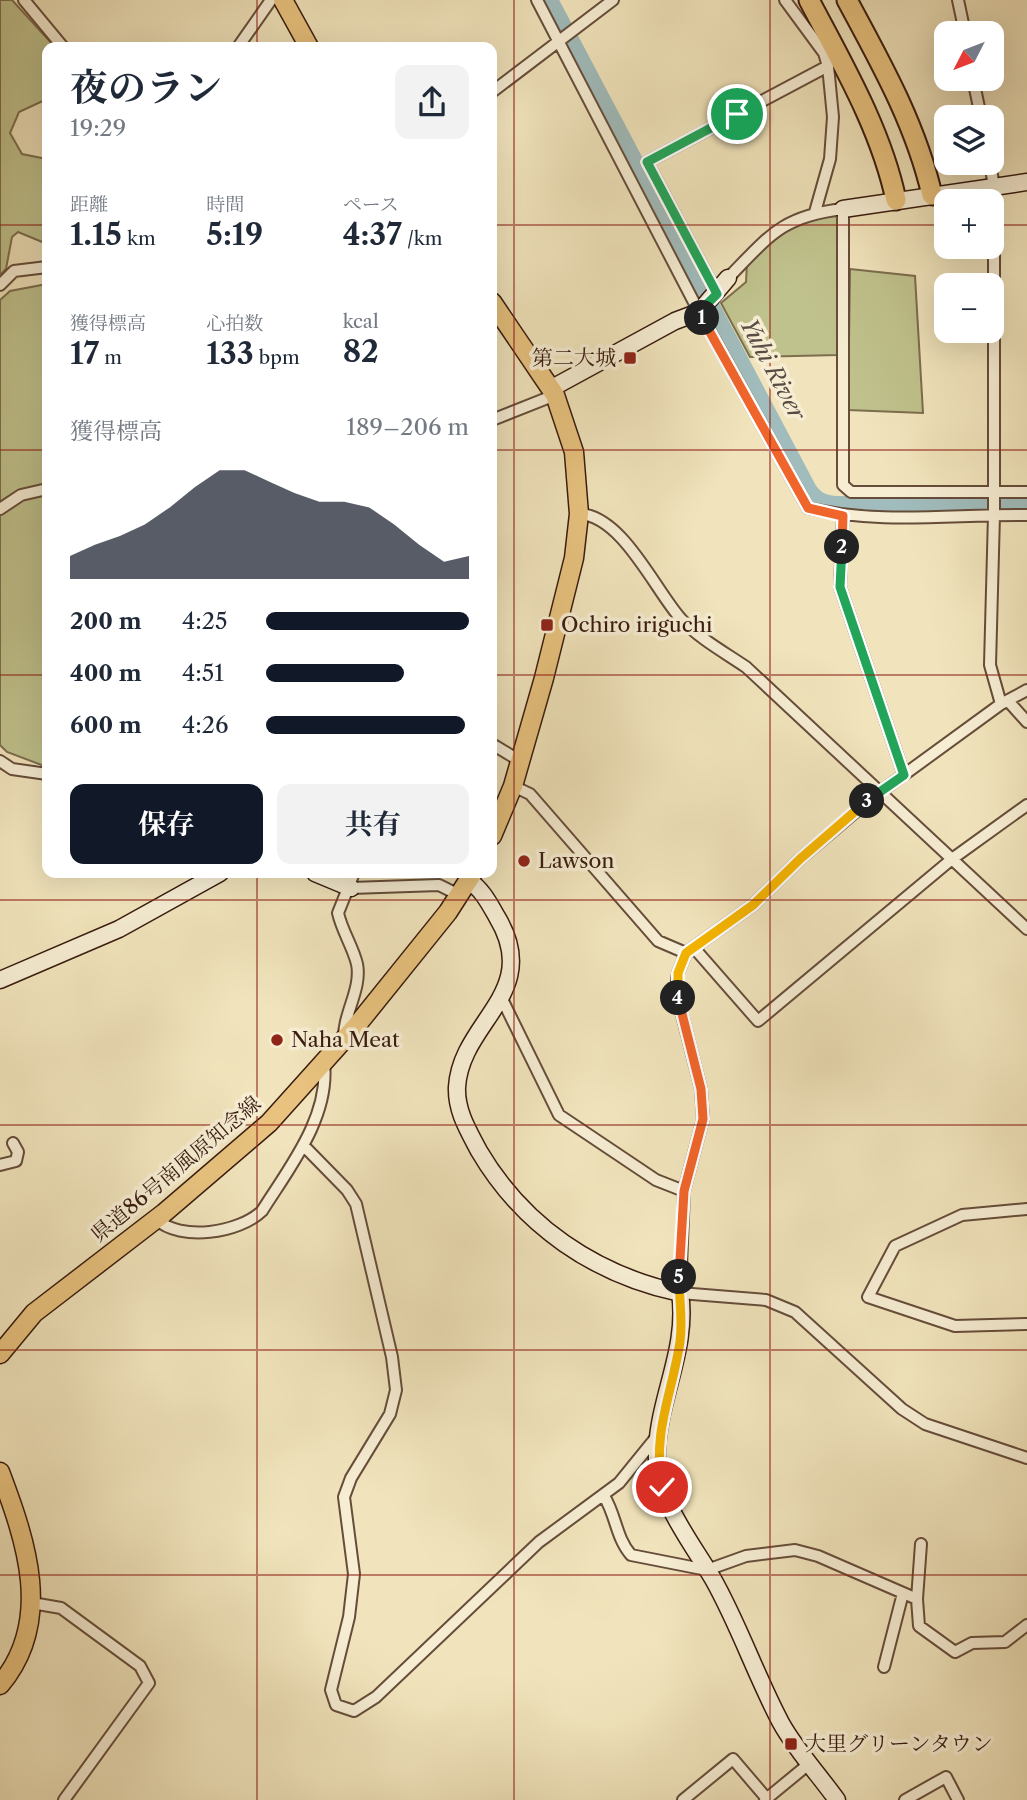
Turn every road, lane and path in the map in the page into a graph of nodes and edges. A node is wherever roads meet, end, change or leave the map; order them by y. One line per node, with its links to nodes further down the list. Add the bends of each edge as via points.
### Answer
1 (24, 0): 12 (street)
2 (271, 0): 13 (street)
3 (283, 0): 14 (main road)
4 (537, 0): 11 (street)
5 (613, 0): 11 (street)
6 (785, 0): 15 (street, via 824,53)
7 (809, 0): 21 (highway, via 870,123)
8 (847, 0): 20 (highway, via 905,112)
9 (958, 0): 10 (street)
10 (962, 21)
11 (565, 38): 16 (street); 27 (street)
12 (59, 42)
13 (242, 42)
14 (306, 42)
15 (828, 66): 23 (street, via 833,117 830,159); 27 (street, via 647,162)
16 (497, 88)
17 (992, 175): 19 (street)
18 (1027, 182): 19 (street)
19 (994, 187): 20 (street); 33 (street)
20 (932, 195): 21 (street)
21 (896, 200): 22 (street)
22 (843, 209): 23 (street); 33 (street, via 843,485 851,492)
23 (815, 212): 25 (street, via 778,227)
24 (42, 268): 26 (street, via 14,271)
25 (728, 278): 27 (street)
26 (0, 285)
27 (708, 303): 29 (street); 37 (street, via 808,508)
28 (497, 309): 29 (main road)
29 (553, 391): 30 (street); 35 (main road, via 574,452)
30 (497, 418)
31 (42, 490): 34 (street, via 21,495)
32 (1027, 492): 33 (street)
33 (993, 504): 36 (street); 37 (street, via 922,518); 39 (street, via 990,665)
34 (0, 509)
35 (579, 514): 43 (main road, via 566,595); 47 (street, via 592,514 612,531 632,550 683,621 746,667)
36 (1027, 515)
37 (843, 516): 45 (street, via 840,587)
38 (1027, 690): 39 (street)
39 (1005, 703): 40 (street); 45 (street)
40 (1027, 722)
41 (497, 747): 43 (street)
42 (0, 761): 44 (street, via 12,769)
43 (520, 761): 46 (main road)
44 (42, 773)
45 (904, 775): 47 (street)
46 (513, 786): 49 (main road); 55 (street, via 530,794 659,941)
47 (879, 792): 50 (street); 55 (street, via 753,905)
48 (1027, 805): 50 (street)
49 (497, 824)
50 (952, 859): 54 (street); 55 (street, via 758,1021)
51 (211, 878): 56 (street, via 119,929)
52 (353, 881): 53 (street); 58 (street, via 338,913 357,965)
53 (466, 883): 57 (street, via 485,896 510,941 512,970); 58 (main road, 県道86号南風原知念線)
54 (1027, 929)
55 (691, 951): 63 (street, via 678,973 676,991 701,1089 703,1119)
56 (0, 980)
57 (500, 997): 63 (street, via 559,1115 656,1180); 66 (street, via 466,1056 457,1085 459,1111 488,1167 516,1205 576,1253 617,1275)
58 (344, 1039): 59 (main road, 県道86号南風原知念線)
59 (324, 1063): 61 (street, via 324,1088); 65 (main road, 県道86号南風原知念線, via 269,1123)
60 (13, 1143): 62 (street, via 16,1161)
61 (303, 1145): 65 (street, via 262,1210 242,1226 204,1232 165,1226); 72 (street, via 356,1204 396,1384 390,1414 344,1497 354,1574 331,1690 336,1705 354,1711 376,1697 530,1550)
62 (0, 1165)
63 (684, 1191): 66 (street)
64 (1027, 1209): 67 (street, via 962,1215 895,1246 868,1297 955,1326)
65 (156, 1219): 68 (main road, 県道86号南風原知念線, via 33,1313)
66 (680, 1293): 69 (street, via 680,1344); 70 (street, via 766,1300 795,1312 902,1409 925,1424)
67 (1027, 1324)
68 (0, 1354)
69 (658, 1435): 72 (street, via 633,1469); 74 (street, via 662,1487)
70 (1027, 1458)
71 (0, 1472): 77 (main road, via 26,1549)
72 (604, 1496): 74 (street, via 623,1546 631,1555)
73 (921, 1544): 76 (street)
74 (707, 1570): 75 (street, via 746,1556 795,1550); 81 (street, via 782,1725)
75 (903, 1593): 76 (street); 79 (street)
76 (918, 1599): 78 (street, via 919,1626 955,1652 972,1643 1004,1642)
77 (32, 1603): 80 (main road, via 23,1644); 82 (street, via 61,1608 140,1666 149,1683)
78 (1027, 1625)
79 (884, 1667)
80 (0, 1685)
81 (810, 1763): 84 (street); 85 (street)
82 (64, 1800)
83 (683, 1800): 84 (street, via 733,1759)
84 (766, 1800)
85 (838, 1800)
86 (905, 1800): 87 (street, via 946,1777)
87 (958, 1800)

